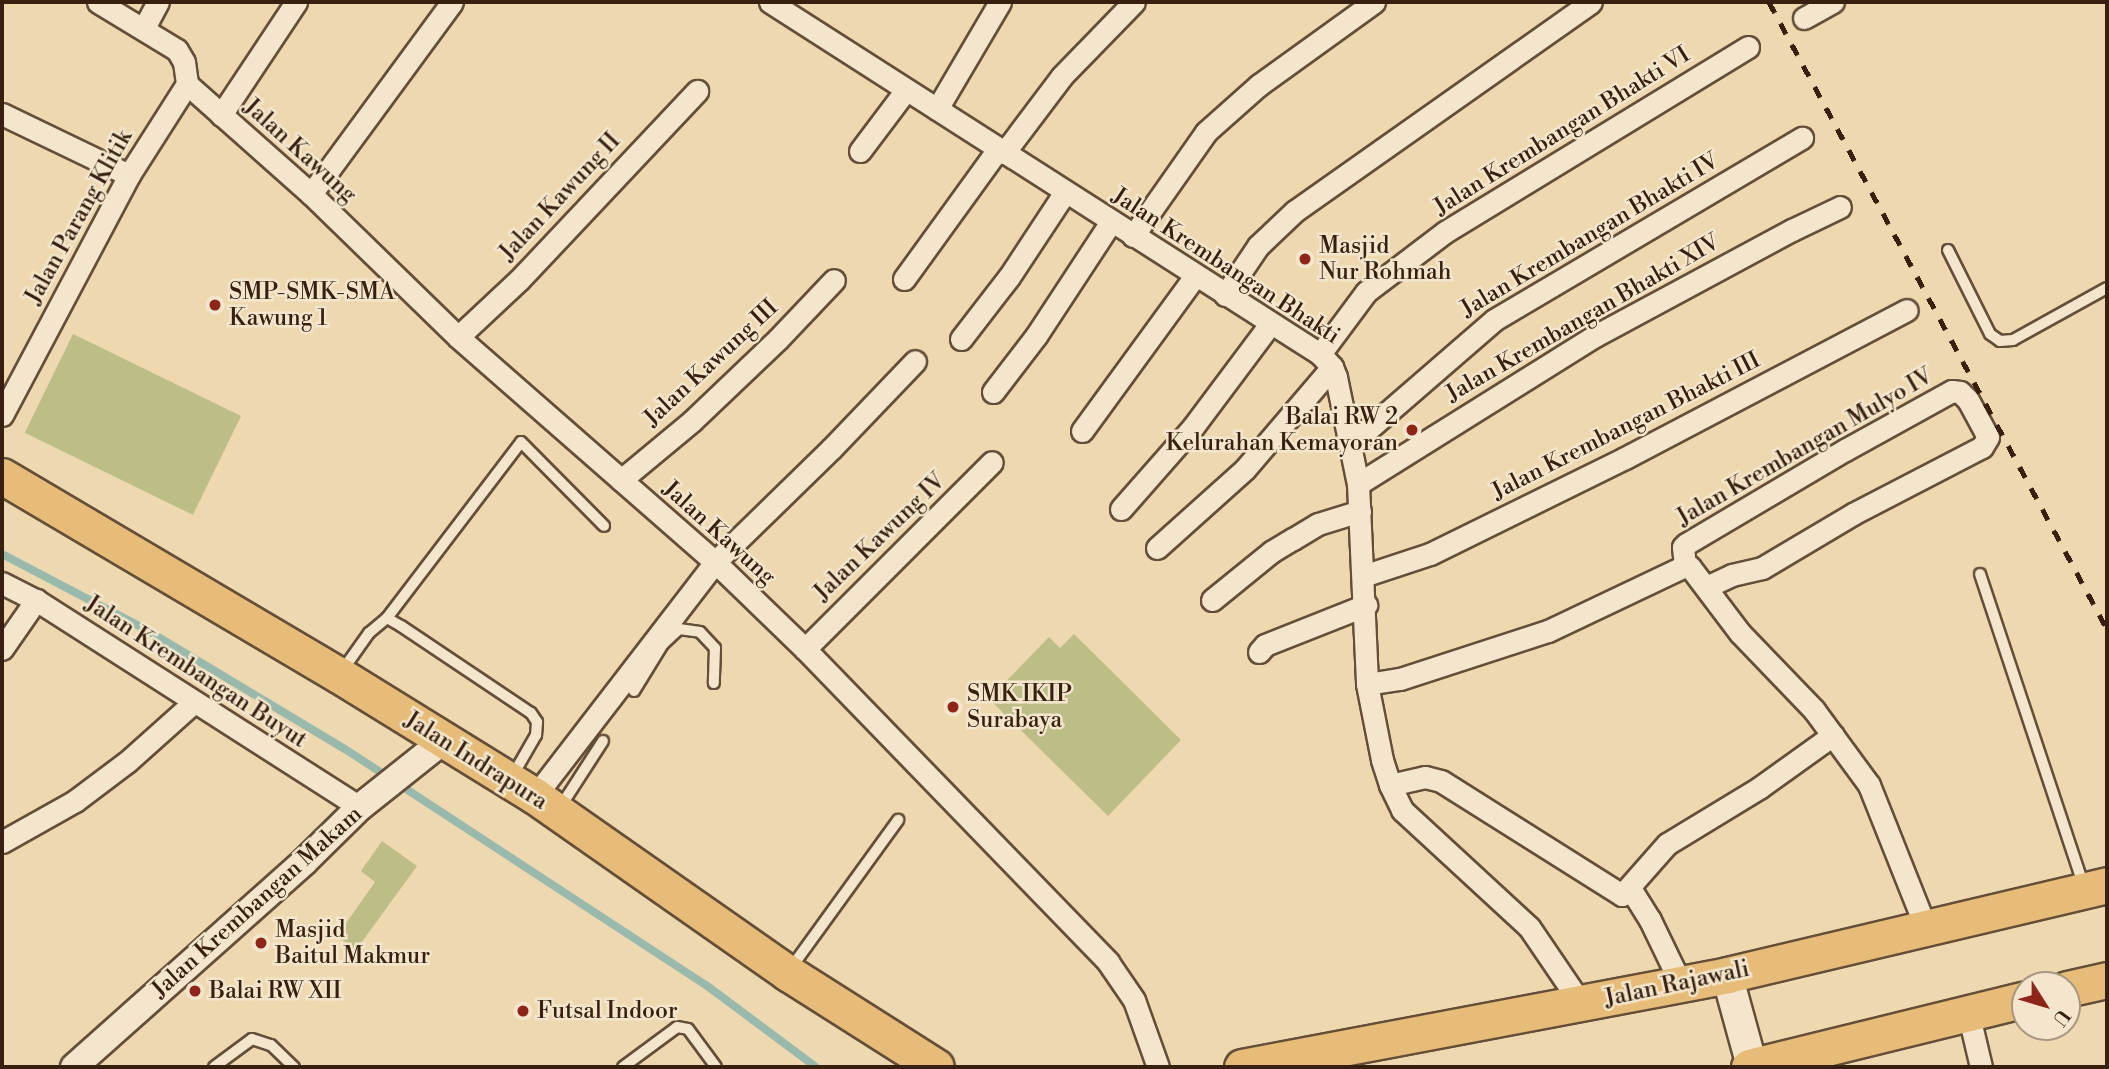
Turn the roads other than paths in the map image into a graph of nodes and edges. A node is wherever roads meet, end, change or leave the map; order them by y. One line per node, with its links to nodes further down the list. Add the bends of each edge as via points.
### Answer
1 (98, 2): 12 (street)
2 (158, 2): 12 (street)
3 (296, 2): 19 (street)
4 (452, 2): 25 (street)
5 (770, 2): 15 (street, Jalan Krembangan Bhakti)
6 (1000, 2): 17 (street)
7 (1134, 2): 22 (street, via 1062,76)
8 (1374, 2): 28 (street, via 1259,85 1206,132)
9 (1591, 2): 34 (street, via 1294,211 1258,246)
10 (1833, 2): 11 (street)
11 (1804, 18)
12 (144, 28): 14 (street, via 177,50)
13 (1748, 47): 40 (street, Jalan Krembangan Bhakti VI, via 1445,232 1366,292)
14 (187, 84): 19 (street, Jalan Kawung); 23 (street, Jalan Parang Klitik)
15 (906, 90): 17 (street, Jalan Krembangan Bhakti); 21 (street)
16 (697, 91): 37 (street, Jalan Kawung II, via 519,280)
17 (937, 109): 22 (street, Jalan Krembangan Bhakti)
18 (2, 114): 23 (street)
19 (221, 115): 25 (street, Jalan Kawung)
20 (1802, 138): 44 (street, Jalan Krembangan Bhakti IV, via 1494,320)
21 (860, 150)
22 (1001, 151): 24 (street, Jalan Krembangan Bhakti); 32 (street)
23 (130, 175): 42 (street, Jalan Parang Klitik)
24 (1065, 192): 27 (street, Jalan Krembangan Bhakti); 38 (street)
25 (311, 194): 37 (street, Jalan Kawung)
26 (1840, 207): 48 (street, Jalan Krembangan Bhakti XIV, via 1595,336)
27 (1111, 222): 28 (street, Jalan Krembangan Bhakti); 41 (street, via 1036,336)
28 (1133, 236): 30 (street, Jalan Krembangan Bhakti)
29 (1948, 250): 33 (lane, via 1990,334 2000,341 2013,340)
30 (1195, 276): 34 (street, Jalan Krembangan Bhakti); 43 (street)
31 (834, 279): 47 (street, Jalan Kawung III, via 692,421)
32 (904, 279)
33 (2107, 288)
34 (1225, 295): 36 (street, Jalan Krembangan Bhakti)
35 (1907, 310): 56 (street, Jalan Krembangan Bhakti III, via 1430,554)
36 (1270, 324): 40 (street, Jalan Krembangan Bhakti); 49 (street, via 1193,427)
37 (458, 337): 47 (street, Jalan Kawung)
38 (961, 339)
39 (915, 360): 53 (street)
40 (1326, 361): 44 (street, Jalan Krembangan Bhakti); 52 (street, Jalan Krembangan Bhakti VI, via 1245,469)
41 (993, 391)
42 (2, 415)
43 (1082, 432)
44 (1350, 444): 48 (street, Jalan Krembangan Bhakti)
45 (992, 462): 63 (street, Jalan Kawung IV)
46 (2, 476): 65 (main road, Jalan Indrapura)
47 (621, 480): 53 (street, Jalan Kawung)
48 (1358, 484): 50 (street, Jalan Krembangan Bhakti)
49 (1122, 509)
50 (1360, 511): 56 (street, Jalan Krembangan Bhakti); 59 (street, via 1318,524 1293,538)
51 (604, 526): 61 (lane, via 522,442)
52 (1157, 548)
53 (715, 562): 63 (street, Jalan Kawung); 74 (street)
54 (1980, 573): 78 (lane)
55 (1695, 575): 55 (street, Jalan Krembangan Mulyo IV, via 1683,547 1686,544 1952,391 1968,400 1988,438 1982,447 1762,568 1732,575); 67 (street, via 1548,631 1400,678); 70 (street, via 1740,633)
56 (1363, 576): 60 (street, Jalan Krembangan Bhakti)
57 (2, 583): 58 (street, Jalan Krembangan Buyut)
58 (36, 600): 62 (street); 69 (street, Jalan Krembangan Buyut)
59 (1212, 600)
60 (1366, 605): 64 (street, via 1265,645); 67 (street, Jalan Krembangan Bhakti)
61 (387, 618): 65 (lane, via 369,633); 74 (lane, via 531,713 537,722)
62 (2, 649)
63 (804, 649): 96 (street, Jalan Kawung, via 1108,962 1134,1000)
64 (1259, 652)
65 (339, 675): 71 (main road, Jalan Indrapura)
66 (714, 683): 68 (lane, via 715,648 700,632 679,629 663,644)
67 (1367, 684): 73 (street, Jalan Krembangan Bhakti)
68 (634, 691)
69 (194, 702): 75 (street, Jalan Krembangan Buyut); 77 (street, via 127,762 75,800)
70 (1833, 735): 79 (street, via 1759,788 1667,844); 80 (street, via 1869,785)
71 (443, 741): 74 (main road, Jalan Indrapura); 75 (street, Jalan Krembangan Makam)
72 (603, 741): 74 (lane)
73 (1390, 785): 79 (street, via 1434,778 1619,894); 87 (street, Jalan Krembangan Bhakti, via 1402,810 1529,927)
74 (534, 796): 81 (main road, Jalan Indrapura)
75 (370, 800): 90 (street, Jalan Krembangan Makam)
76 (898, 820): 81 (lane)
77 (2, 842)
78 (2096, 887): 80 (main road, Jalan Rajawali)
79 (1630, 888): 84 (street)
80 (1925, 926): 82 (main road, Jalan Rajawali)
81 (788, 973): 95 (main road, Jalan Indrapura)
82 (1727, 975): 84 (main road, Jalan Rajawali); 98 (main road)
83 (2107, 980): 85 (main road)
84 (1681, 984): 87 (main road, Jalan Rajawali)
85 (2081, 986)
86 (2011, 1002): 88 (main road)
87 (1581, 1004): 97 (main road, Jalan Rajawali)
88 (1968, 1012): 89 (main road); 99 (street)
89 (1810, 1060): 98 (main road)
90 (74, 1067)
91 (214, 1067): 92 (lane, via 252,1039 271,1045)
92 (294, 1067)
93 (623, 1067): 94 (lane, via 677,1027 688,1029)
94 (716, 1067)
95 (936, 1067)
96 (1158, 1067)
97 (1242, 1067)
98 (1750, 1067)
99 (1981, 1067)

